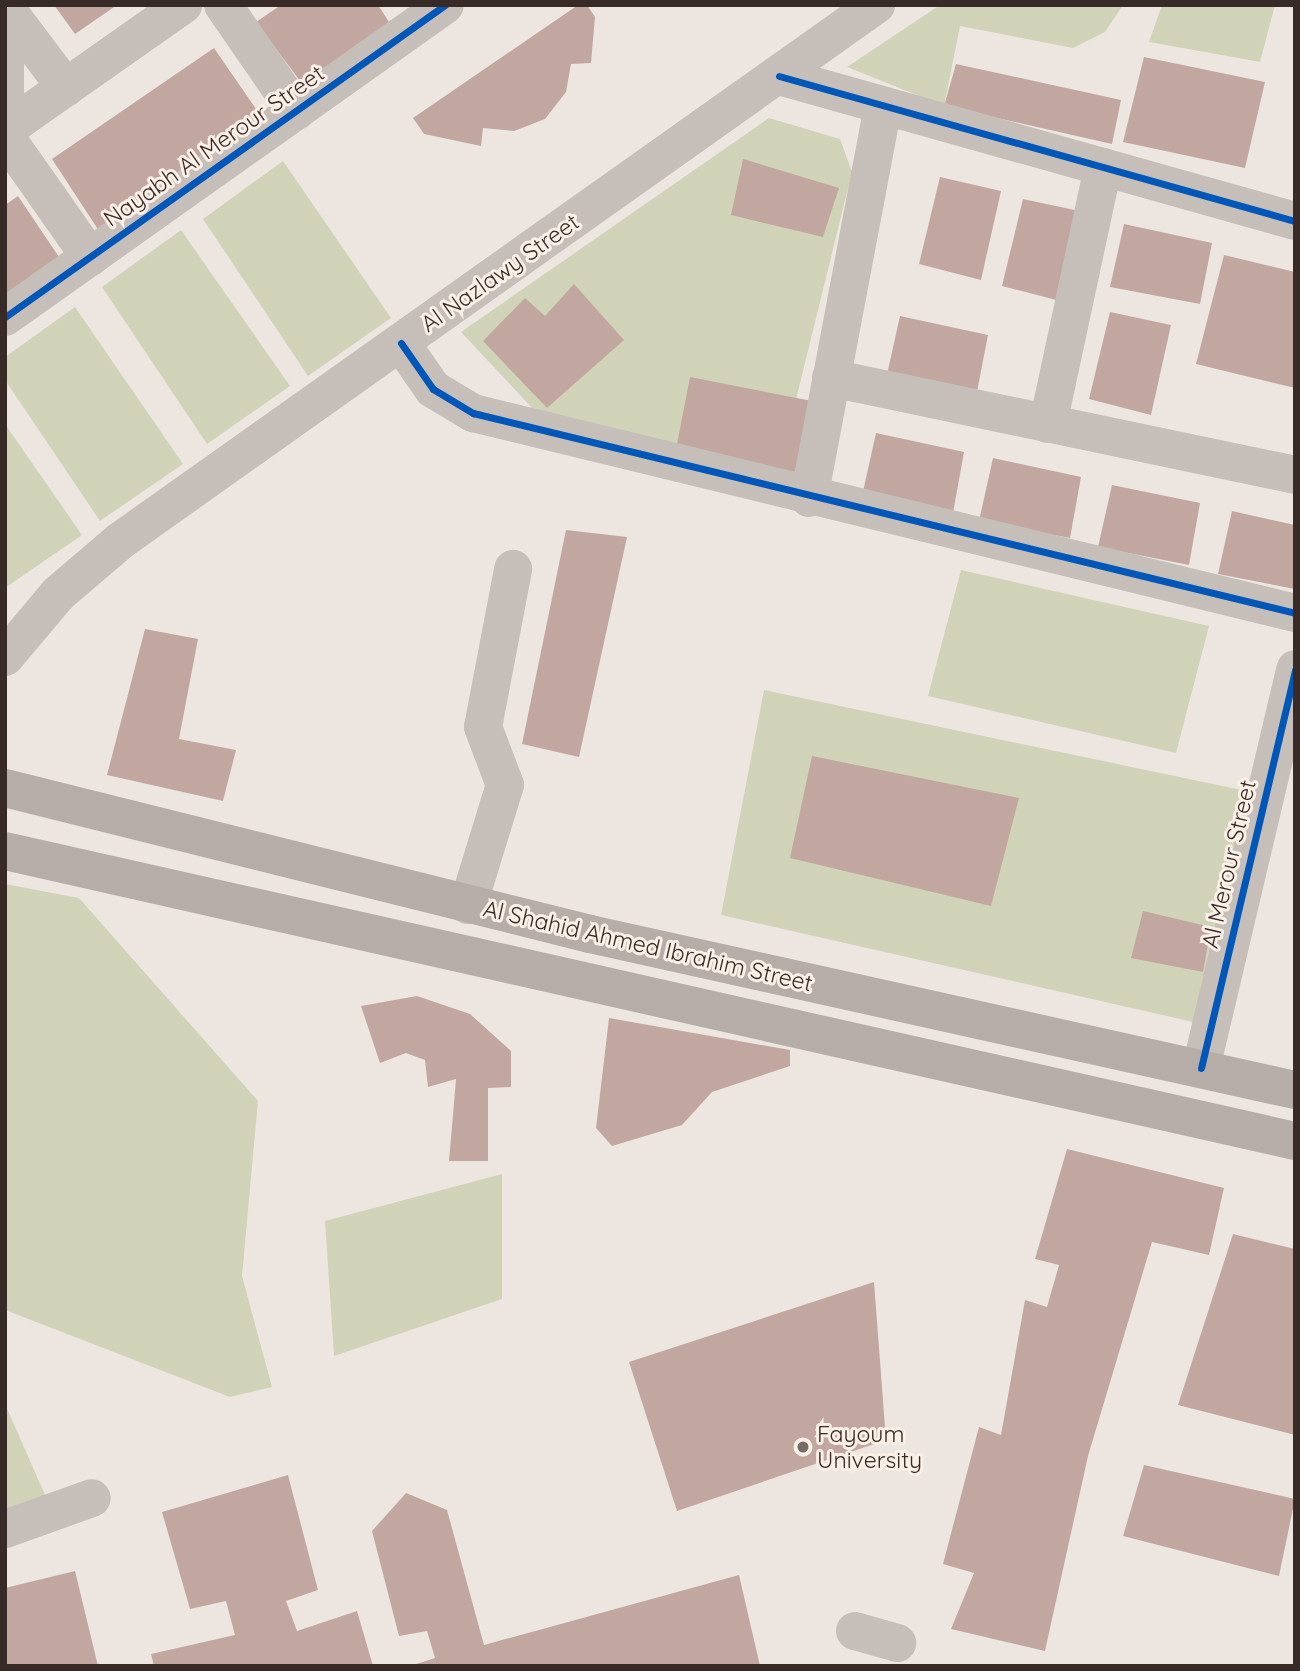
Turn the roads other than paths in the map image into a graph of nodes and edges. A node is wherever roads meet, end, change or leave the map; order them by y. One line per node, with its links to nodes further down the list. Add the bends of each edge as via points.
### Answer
1 (183, 5): 7 (street)
2 (223, 5): 10 (street)
3 (876, 5): 6 (street, Al Nazlawy Street)
4 (5, 9): 7 (street); 9 (street)
5 (433, 9): 10 (street, Nayabh Al Merour Street)
6 (779, 76): 8 (street); 17 (street, Al Nazlawy Street)
7 (66, 88): 11 (street)
8 (883, 106): 13 (street); 18 (street)
9 (5, 111)
10 (296, 111): 15 (street, Nayabh Al Merour Street)
11 (5, 130)
12 (5, 136): 15 (street)
13 (1103, 167): 14 (street); 19 (street)
14 (1295, 221)
15 (90, 257): 16 (street, Nayabh Al Merour Street)
16 (5, 317)
17 (401, 343): 21 (street, via 433,390 472,413); 24 (street, Al Nazlawy Street, via 88,566)
18 (831, 378): 19 (street); 21 (street)
19 (1048, 424): 20 (street)
20 (1295, 475)
21 (809, 498): 23 (street)
22 (513, 569): 28 (street, via 483,727 505,785)
23 (1295, 613)
24 (5, 657)
25 (1295, 669): 30 (street, Al Merour Street)
26 (5, 788): 28 (main road, Al Shahid Ahmed Ibrahim Street)
27 (5, 851): 29 (main road, Al Shahid Ahmed Ibrahim Street)
28 (468, 905): 29 (main road); 30 (main road, Al Shahid Ahmed Ibrahim Street)
29 (459, 951): 32 (main road, Al Shahid Ahmed Ibrahim Street)
30 (1201, 1068): 31 (main road, Al Shahid Ahmed Ibrahim Street)
31 (1295, 1090)
32 (1295, 1141)
33 (92, 1498): 34 (street)
34 (5, 1528)
35 (855, 1631): 36 (street)
36 (897, 1643)

